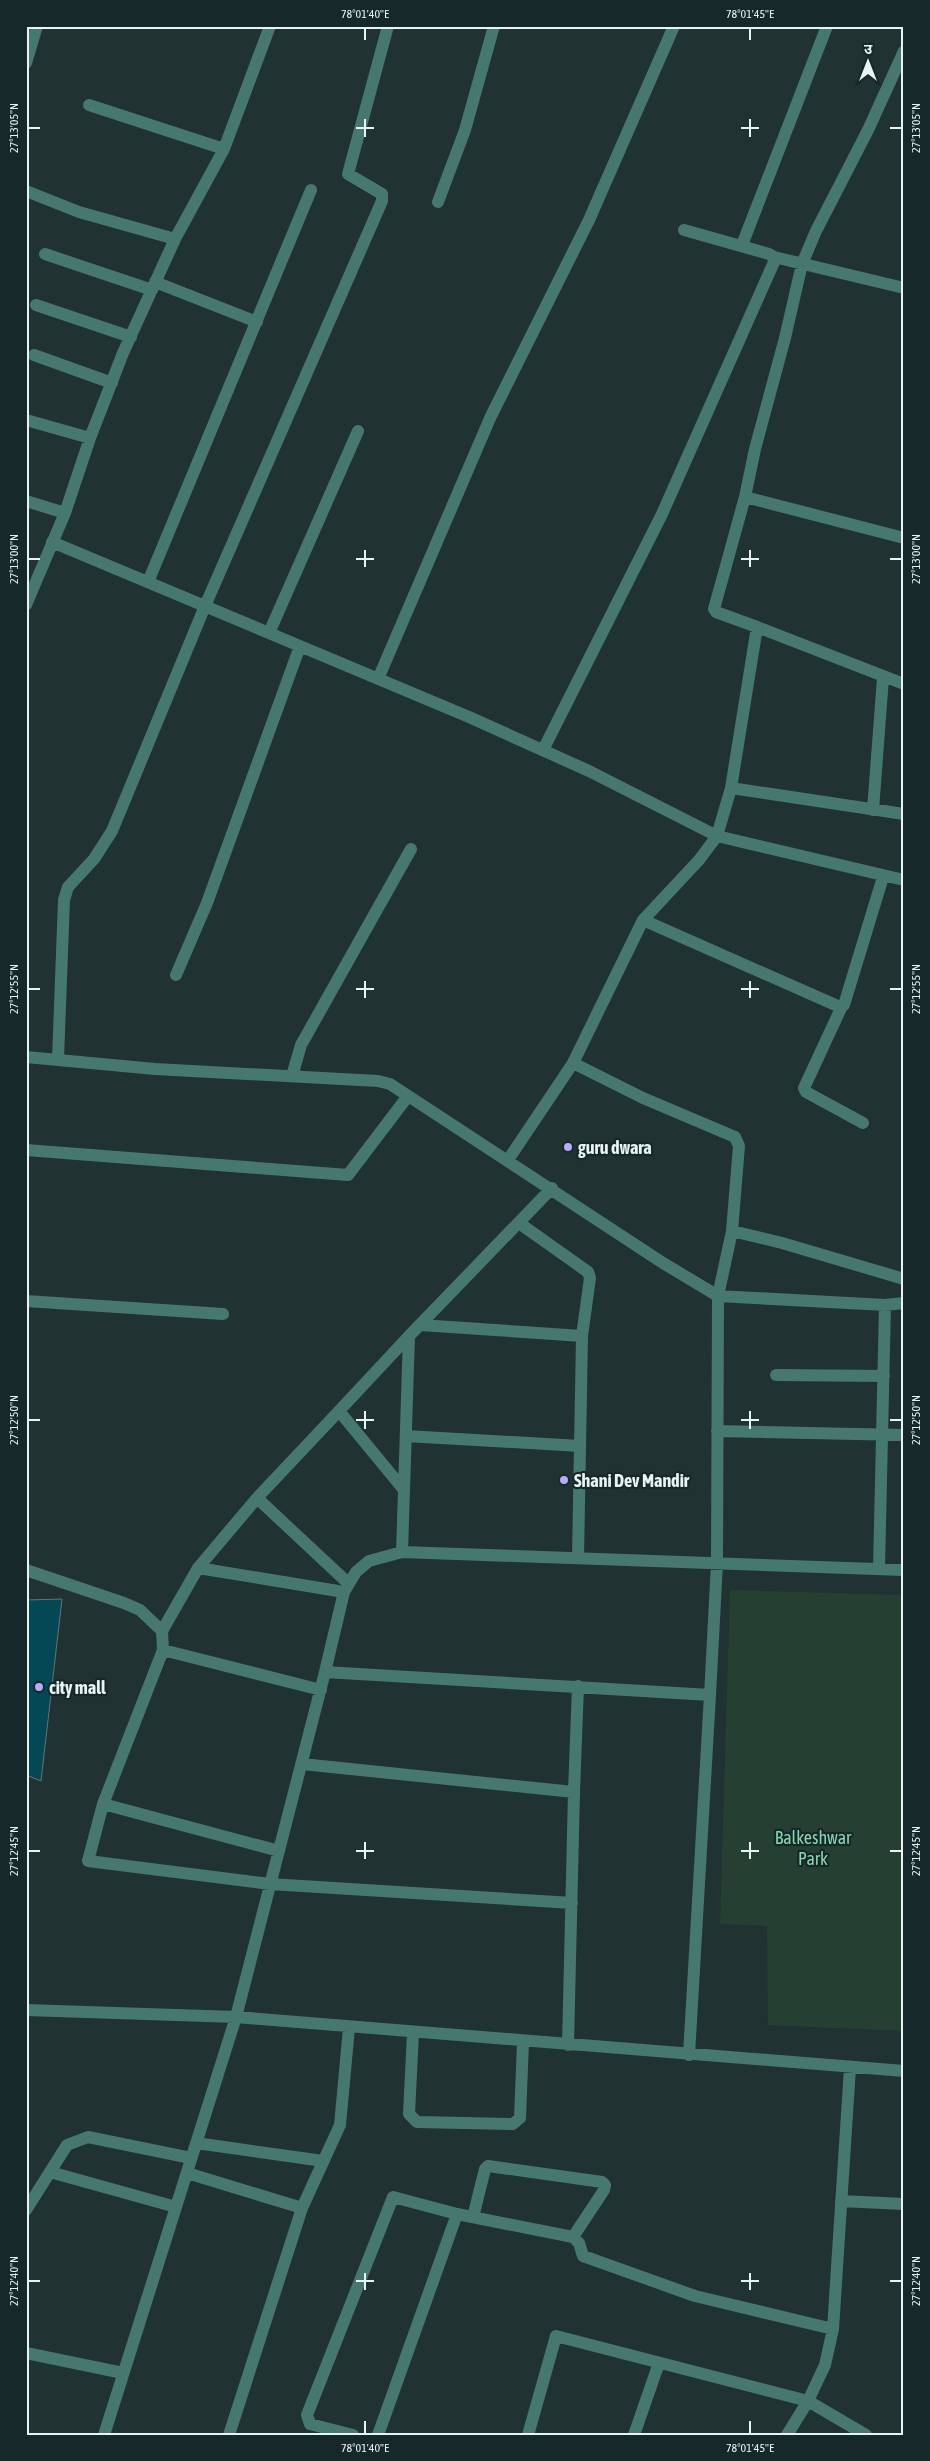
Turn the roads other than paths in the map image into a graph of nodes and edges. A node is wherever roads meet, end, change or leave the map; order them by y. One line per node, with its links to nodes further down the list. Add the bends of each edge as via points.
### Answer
1 (37, 26): 8 (street)
2 (270, 26): 10 (street)
3 (388, 26): 37 (street, via 348,174 377,190 382,194 382,201)
4 (494, 26): 13 (street, via 465,130)
5 (674, 26): 41 (street, via 589,220 492,416)
6 (827, 26): 16 (street)
7 (904, 52): 19 (street)
8 (26, 63)
9 (89, 106): 10 (street)
10 (224, 149): 15 (street)
11 (26, 190): 15 (street, via 79,212)
12 (311, 190): 23 (street)
13 (438, 202)
14 (684, 230): 16 (street)
15 (175, 239): 20 (street)
16 (742, 245): 18 (street)
17 (44, 254): 20 (street)
18 (774, 257): 19 (street); 44 (street, via 662,514)
19 (802, 264): 21 (street); 30 (street)
20 (154, 286): 23 (street); 24 (street)
21 (904, 288)
22 (36, 306): 24 (street)
23 (257, 322): 35 (street)
24 (130, 337): 26 (street)
25 (34, 355): 26 (street)
26 (112, 383): 29 (street)
27 (26, 420): 29 (street)
28 (358, 431): 39 (street)
29 (90, 438): 32 (street)
30 (745, 497): 33 (street); 38 (street, via 714,609)
31 (26, 501): 32 (street)
32 (64, 513): 34 (street)
33 (904, 538)
34 (52, 542): 35 (street); 36 (street)
35 (148, 582): 37 (street)
36 (26, 606)
37 (205, 606): 39 (street); 56 (street, via 112,831 94,859 68,887 64,900)
38 (757, 627): 42 (street); 45 (street)
39 (269, 633): 40 (street)
40 (300, 646): 41 (street); 53 (street, via 207,903)
41 (378, 678): 44 (street)
42 (883, 678): 43 (street); 46 (street)
43 (904, 684)
44 (543, 750): 48 (street)
45 (731, 788): 46 (street); 48 (street)
46 (873, 810): 47 (street)
47 (904, 814)
48 (716, 836): 50 (street); 52 (street)
49 (411, 849): 58 (street, via 301,1045)
50 (883, 877): 51 (street); 54 (street)
51 (904, 880)
52 (643, 920): 54 (street, via 835,1006); 57 (street)
53 (176, 975)
54 (842, 1006): 60 (street, via 804,1088)
55 (26, 1057): 56 (street)
56 (58, 1059): 58 (street, via 156,1069)
57 (573, 1063): 62 (street); 65 (street, via 643,1098 735,1137 739,1146)
58 (292, 1076): 59 (street, via 378,1081 390,1084)
59 (408, 1096): 61 (street, via 348,1175); 62 (street)
60 (863, 1123)
61 (26, 1150)
62 (508, 1160): 63 (street)
63 (552, 1188): 64 (street); 67 (street)
64 (519, 1223): 72 (street); 74 (street, via 588,1272 590,1278)
65 (732, 1231): 66 (street); 67 (street)
66 (904, 1279)
67 (718, 1296): 70 (street); 78 (street)
68 (26, 1301): 71 (street)
69 (904, 1303): 70 (street)
70 (884, 1304): 76 (street)
71 (223, 1314)
72 (420, 1325): 73 (street); 74 (street)
73 (409, 1336): 77 (street); 81 (street)
74 (582, 1336): 82 (street)
75 (776, 1375): 76 (street)
76 (884, 1376): 79 (street)
77 (339, 1411): 83 (street); 84 (street)
78 (717, 1431): 79 (street); 87 (street)
79 (883, 1435): 80 (street); 89 (street)
80 (904, 1435)
81 (406, 1436): 82 (street); 83 (street)
82 (580, 1446): 86 (street)
83 (404, 1490): 85 (street)
84 (257, 1498): 88 (street); 92 (street)
85 (402, 1552): 86 (street); 92 (street, via 370,1561)
86 (578, 1558): 87 (street)
87 (716, 1562): 89 (street); 98 (street)
88 (198, 1568): 92 (street); 93 (street)
89 (879, 1569): 91 (street)
90 (26, 1570): 93 (street, via 124,1602 140,1610)
91 (904, 1570)
92 (346, 1588): 95 (street)
93 (162, 1631): 94 (street)
94 (163, 1650): 97 (street); 101 (street)
95 (325, 1672): 96 (street); 97 (street)
96 (578, 1686): 98 (street); 100 (street)
97 (321, 1690): 99 (street)
98 (710, 1695): 111 (street)
99 (302, 1764): 100 (street); 102 (street)
100 (574, 1792): 104 (street)
101 (103, 1804): 102 (street); 103 (street, via 88,1862)
102 (279, 1851): 103 (street)
103 (270, 1884): 104 (street); 106 (street)
104 (572, 1903): 110 (street)
105 (26, 2010): 106 (street)
106 (236, 2017): 107 (street); 114 (street)
107 (349, 2028): 108 (street); 116 (street, via 340,2125)
108 (413, 2033): 109 (street); 109 (street, via 408,2114 417,2122 516,2122 520,2118)
109 (523, 2042): 110 (street)
110 (568, 2045): 111 (street)
111 (689, 2055): 112 (street)
112 (850, 2068): 113 (street); 119 (street)
113 (904, 2071)
114 (196, 2143): 115 (street); 116 (street)
115 (192, 2158): 117 (street, via 88,2137 67,2145); 118 (street)
116 (323, 2161): 122 (street)
117 (50, 2172): 121 (street); 123 (street)
118 (187, 2173): 121 (street); 122 (street)
119 (841, 2201): 120 (street); 127 (street)
120 (904, 2204)
121 (176, 2207): 130 (street)
122 (302, 2208): 133 (street)
123 (26, 2210)
124 (456, 2214): 125 (street); 134 (street, via 393,2197 307,2415 310,2424); 135 (street)
125 (473, 2217): 126 (street); 126 (street, via 488,2166 602,2182 604,2190)
126 (573, 2237): 127 (street, via 584,2256 695,2296)
127 (833, 2329): 131 (street, via 825,2365)
128 (26, 2353): 130 (street)
129 (659, 2362): 131 (street); 136 (street, via 556,2336); 137 (street)
130 (123, 2373): 132 (street)
131 (808, 2401): 138 (street); 139 (street)
132 (104, 2435)
133 (229, 2435)
134 (353, 2435)
135 (378, 2435)
136 (528, 2435)
137 (634, 2435)
138 (787, 2435)
139 (866, 2435)

